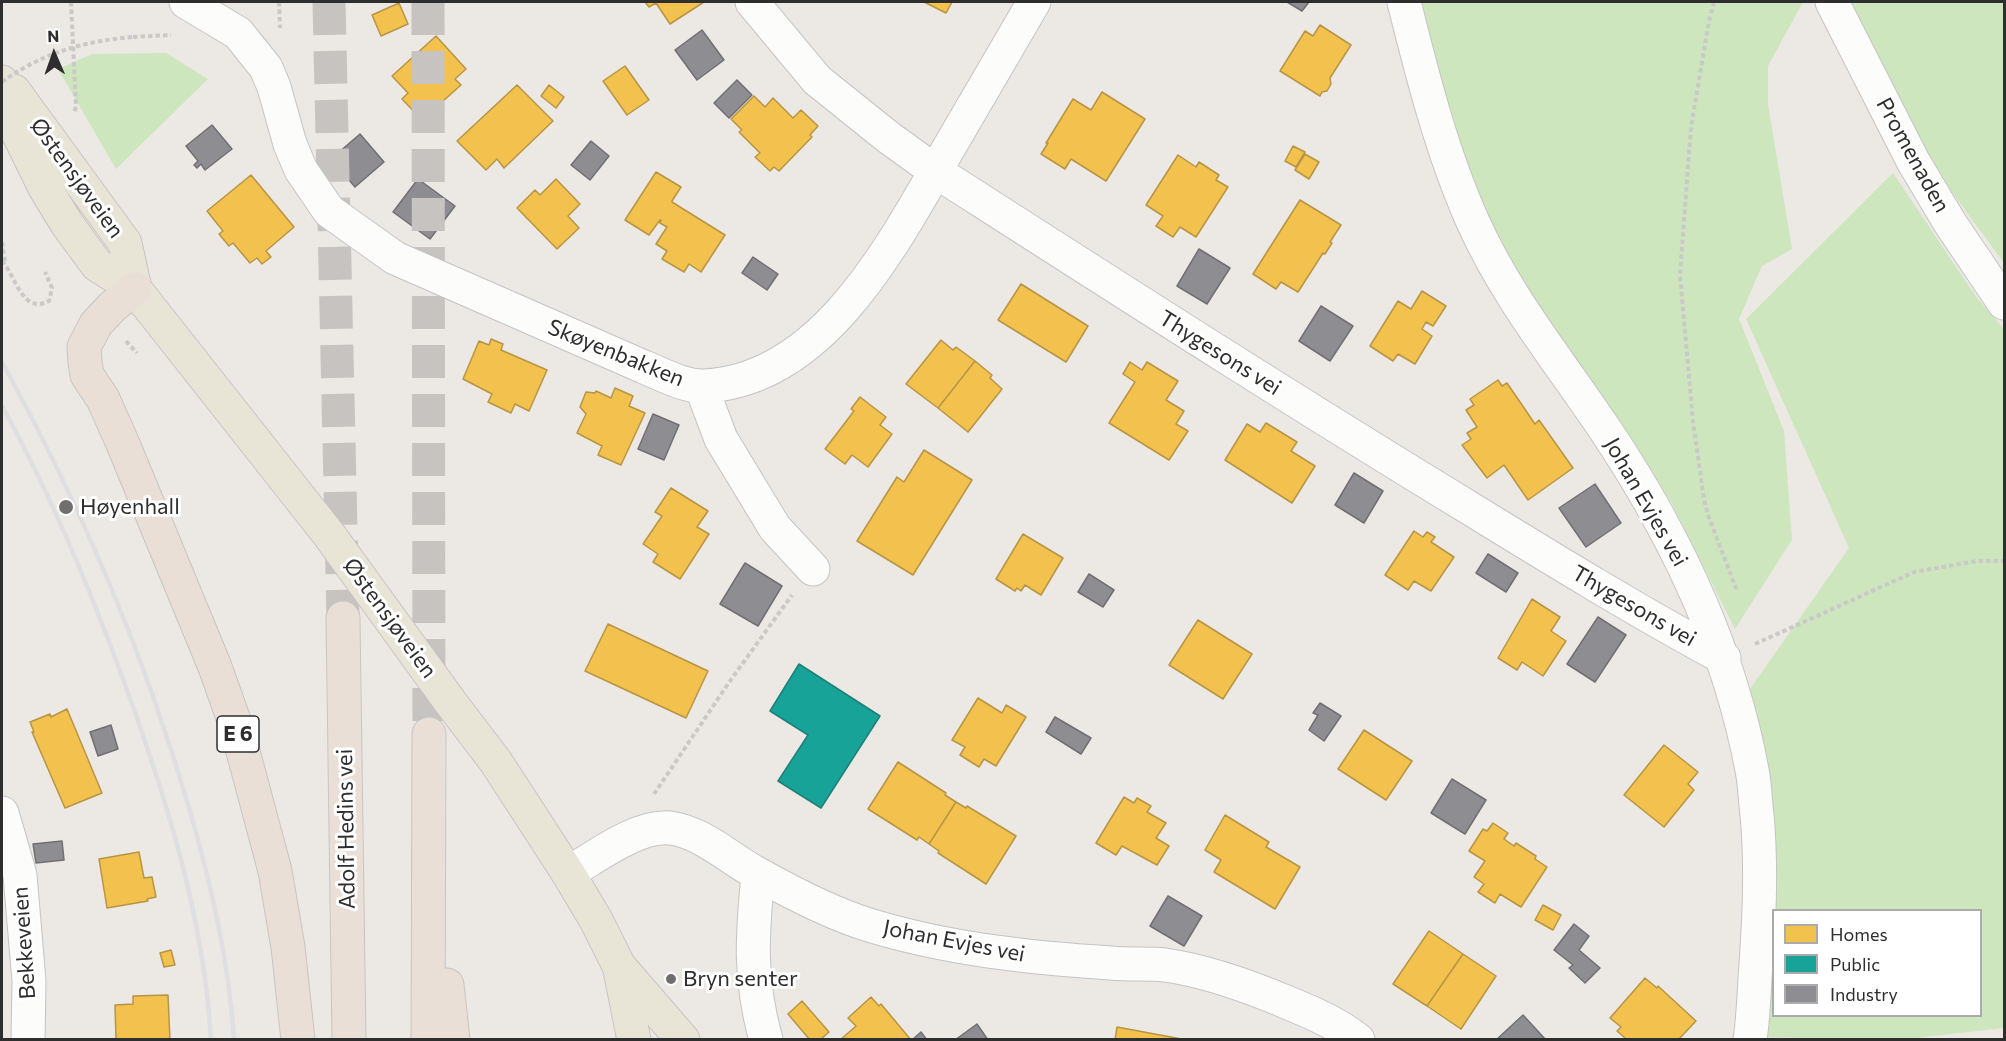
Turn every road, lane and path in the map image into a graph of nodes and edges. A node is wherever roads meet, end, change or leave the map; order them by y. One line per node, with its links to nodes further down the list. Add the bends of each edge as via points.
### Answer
1 (71, 2): 11 (path)
2 (186, 2): 18 (street, Skøyenbakken, via 238,33 266,68 301,170 329,212 395,258 644,367)
3 (752, 2): 12 (street, Thygesons vei, via 817,80)
4 (1034, 2): 12 (street, Skøyenbakken)
5 (1404, 2): 23 (street, Johan Evjes vei, via 1449,158 1473,222 1531,324 1606,431 1676,546)
6 (1714, 2): 21 (path, via 1691,128 1680,275 1704,499)
7 (1832, 2): 17 (street, Promenaden, via 1913,161)
8 (133, 37): 10 (path, bridge, via 60,50)
9 (2, 75): 16 (main road, Østensjøveien, via 126,243)
10 (2, 82): 16 (main road, Østensjøveien, via 18,133 67,224 97,265)
11 (76, 106)
12 (935, 171): 18 (street, Skøyenbakken, via 864,284 827,327 768,370 750,378); 23 (street, Thygesons vei, via 1409,471 1653,620)
13 (2, 242): 14 (path)
14 (3, 262): 15 (path, via 31,304 49,301 52,295)
15 (45, 272)
16 (135, 289): 28 (main road, Østensjøveien, via 351,564 496,762); 32 (highway, E 6, via 96,324 84,347 87,375 103,399 132,465 237,729 275,871)
17 (2004, 303)
18 (701, 386): 20 (street, via 721,439 775,528)
19 (2004, 561): 23 (path, via 1977,561 1914,572)
20 (813, 569): 27 (path, via 730,681)
21 (1738, 595)
22 (343, 618): 33 (highway, Adolf Hedins vei)
23 (1724, 658): 40 (street, Johan Evjes vei, via 1753,772 1760,846 1760,923)
24 (429, 734): 25 (highway)
25 (429, 811): 34 (highway); 35 (highway)
26 (2, 813): 31 (street, Bekkeveien, via 20,875 29,981)
27 (627, 838): 28 (street, Johan Evjes vei); 29 (street, Johan Evjes vei, via 657,829 677,830 694,835)
28 (568, 873): 30 (main road, Østensjøveien)
29 (758, 874): 38 (street, via 752,955 757,1009); 39 (street, Johan Evjes vei, via 839,914 948,944 1200,972 1298,1007 1343,1028)
30 (619, 966): 36 (main road, Østensjøveien); 37 (main road, Østensjøveien)
31 (28, 1040)
32 (298, 1040)
33 (349, 1040)
34 (428, 1040)
35 (453, 1040)
36 (634, 1040)
37 (683, 1040)
38 (766, 1040)
39 (1358, 1040)
40 (1750, 1040)

